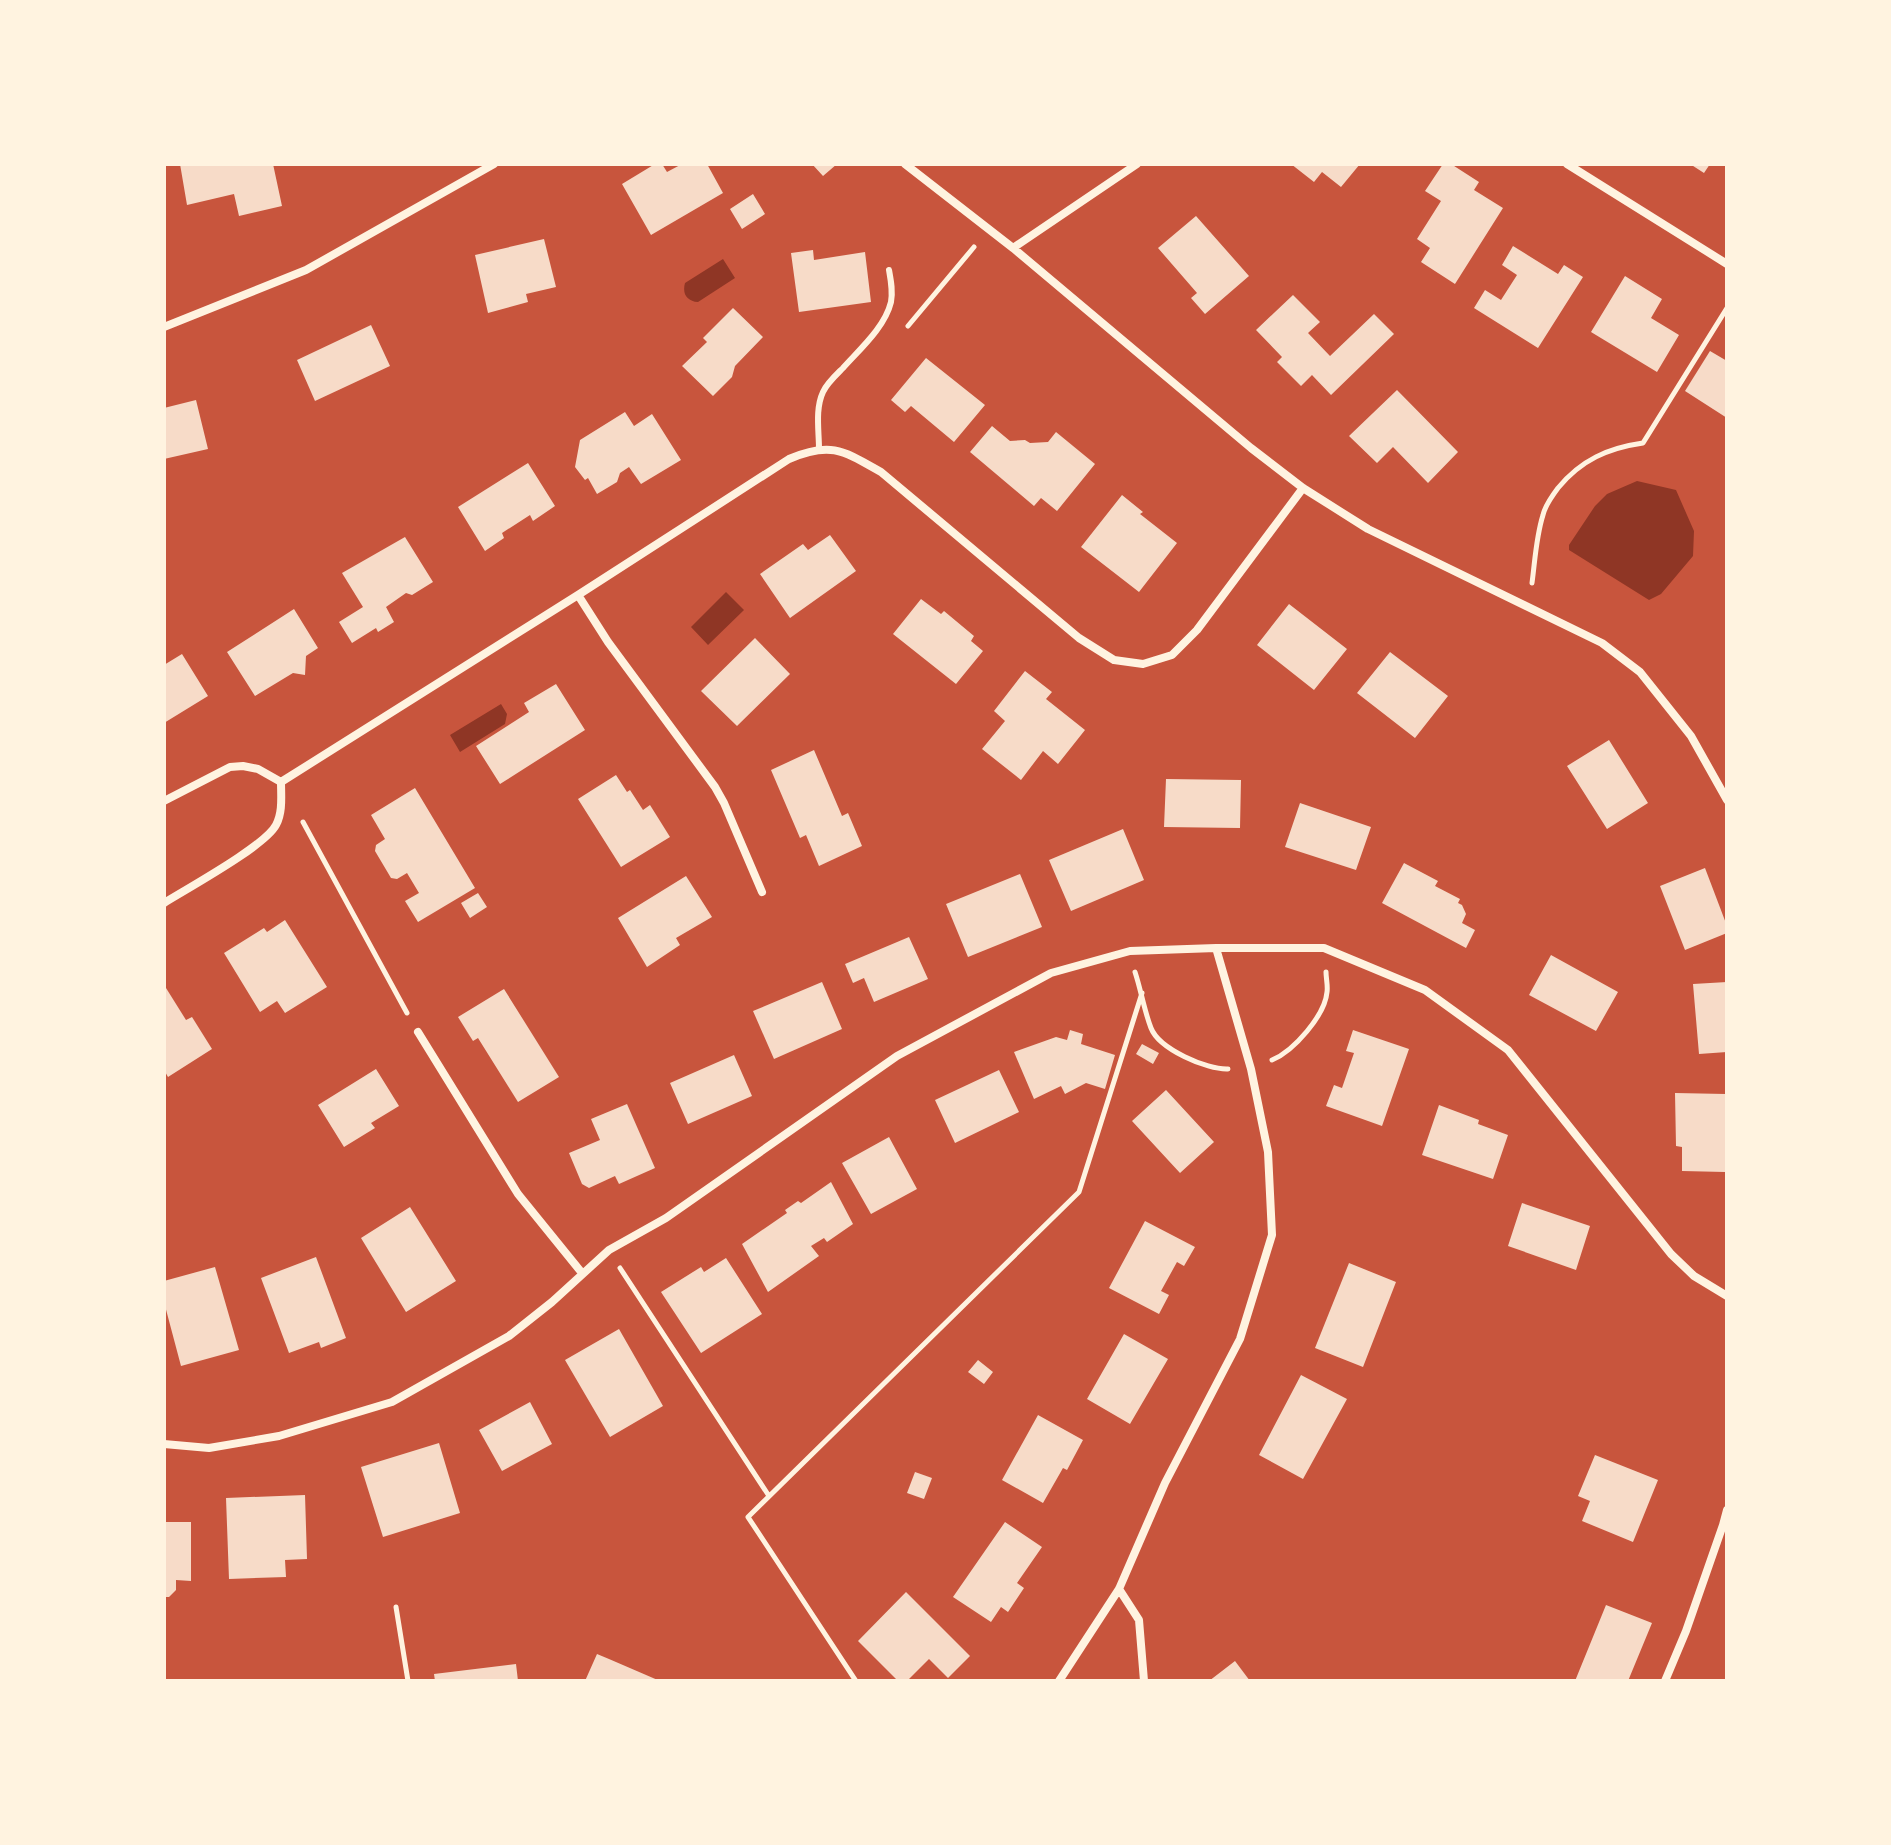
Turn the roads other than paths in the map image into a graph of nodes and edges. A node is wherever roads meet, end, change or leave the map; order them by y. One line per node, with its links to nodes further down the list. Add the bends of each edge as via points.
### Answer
1 (494, 164): 8 (street, via 306,270)
2 (905, 164): 5 (street)
3 (1137, 164): 5 (street)
4 (1567, 164): 6 (street)
5 (1013, 248): 10 (street)
6 (1727, 264)
7 (889, 270): 9 (lane, via 891,302 885,317 822,394)
8 (164, 327)
9 (819, 449): 10 (street, via 853,456 881,472 1079,638 1114,660 1143,664 1172,655 1197,630); 11 (street, via 789,459)
10 (1303, 488): 13 (street, via 1368,529 1602,643 1640,672 1691,736)
11 (578, 595): 12 (street); 15 (street, via 715,787)
12 (281, 782): 14 (street, via 258,769 230,767); 16 (street, via 276,826)
13 (1727, 800)
14 (164, 801)
15 (762, 892)
16 (164, 903)
17 (1216, 948): 19 (street, via 1130,951 1051,973 897,1056); 20 (street, via 1324,948 1425,990 1508,1050 1671,1254); 23 (street, via 1251,1069 1268,1152 1272,1235 1240,1339 1165,1483)
18 (418, 1032): 19 (street, via 518,1194)
19 (582, 1273): 21 (street, via 509,1336 392,1402 279,1436 209,1448)
20 (1727, 1296)
21 (164, 1444)
22 (1727, 1510): 26 (street)
23 (1119, 1589): 24 (street); 25 (street, via 1139,1620)
24 (1059, 1681)
25 (1144, 1681)
26 (1665, 1681)

